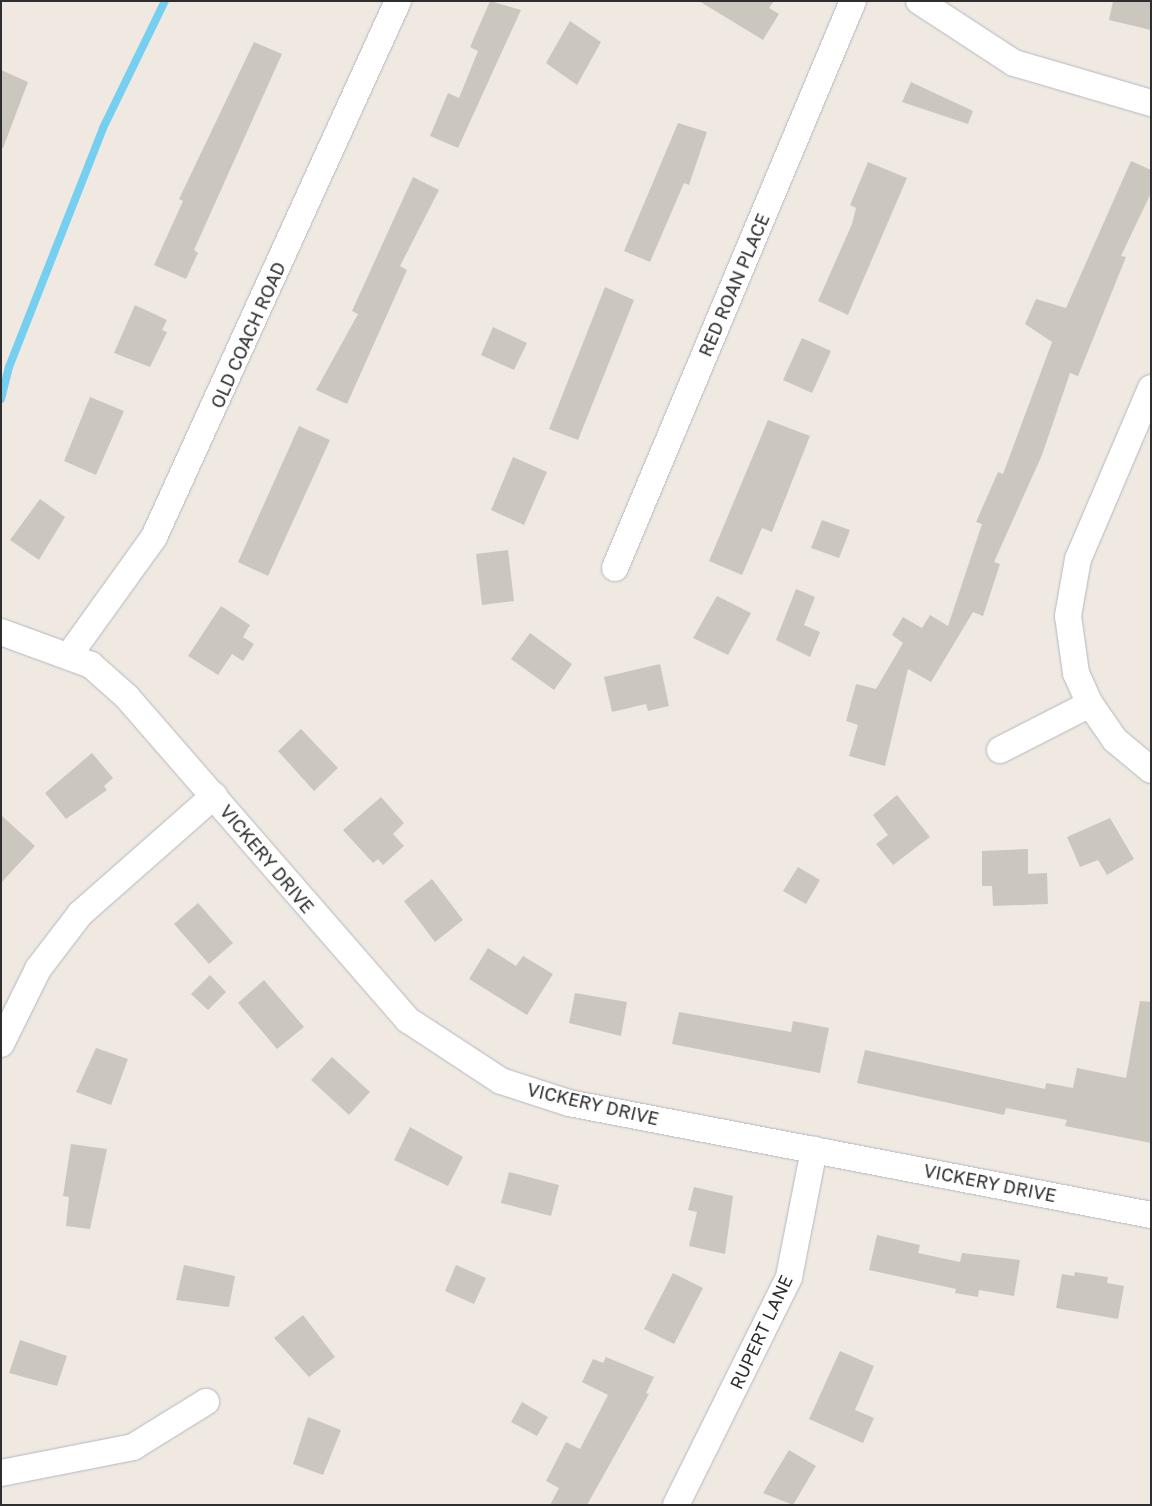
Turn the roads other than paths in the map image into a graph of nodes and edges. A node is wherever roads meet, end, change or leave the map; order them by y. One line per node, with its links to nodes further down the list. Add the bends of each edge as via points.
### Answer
1 (398, 1): 8 (street, OLD COACH ROAD, via 154,536)
2 (853, 1): 6 (street, RED ROAN PLACE)
3 (919, 1): 4 (street, via 1014,63)
4 (1151, 103)
5 (1151, 388): 9 (street, via 1072,578 1069,636 1076,673)
6 (615, 568)
7 (1, 632): 8 (street, VICKERY DRIVE)
8 (70, 654): 12 (street, VICKERY DRIVE, via 91,665 127,697)
9 (1090, 704): 10 (street); 11 (street, via 1115,740)
10 (1000, 750)
11 (1151, 770)
12 (214, 796): 13 (street, via 80,914 38,970); 14 (street, VICKERY DRIVE, via 408,1020 475,1067 501,1081 569,1103)
13 (1, 1044)
14 (814, 1149): 15 (street, VICKERY DRIVE); 18 (street, RUPERT LANE, via 789,1277)
15 (1151, 1215)
16 (206, 1402): 17 (street, via 133,1447)
17 (1, 1473)
18 (676, 1505)

